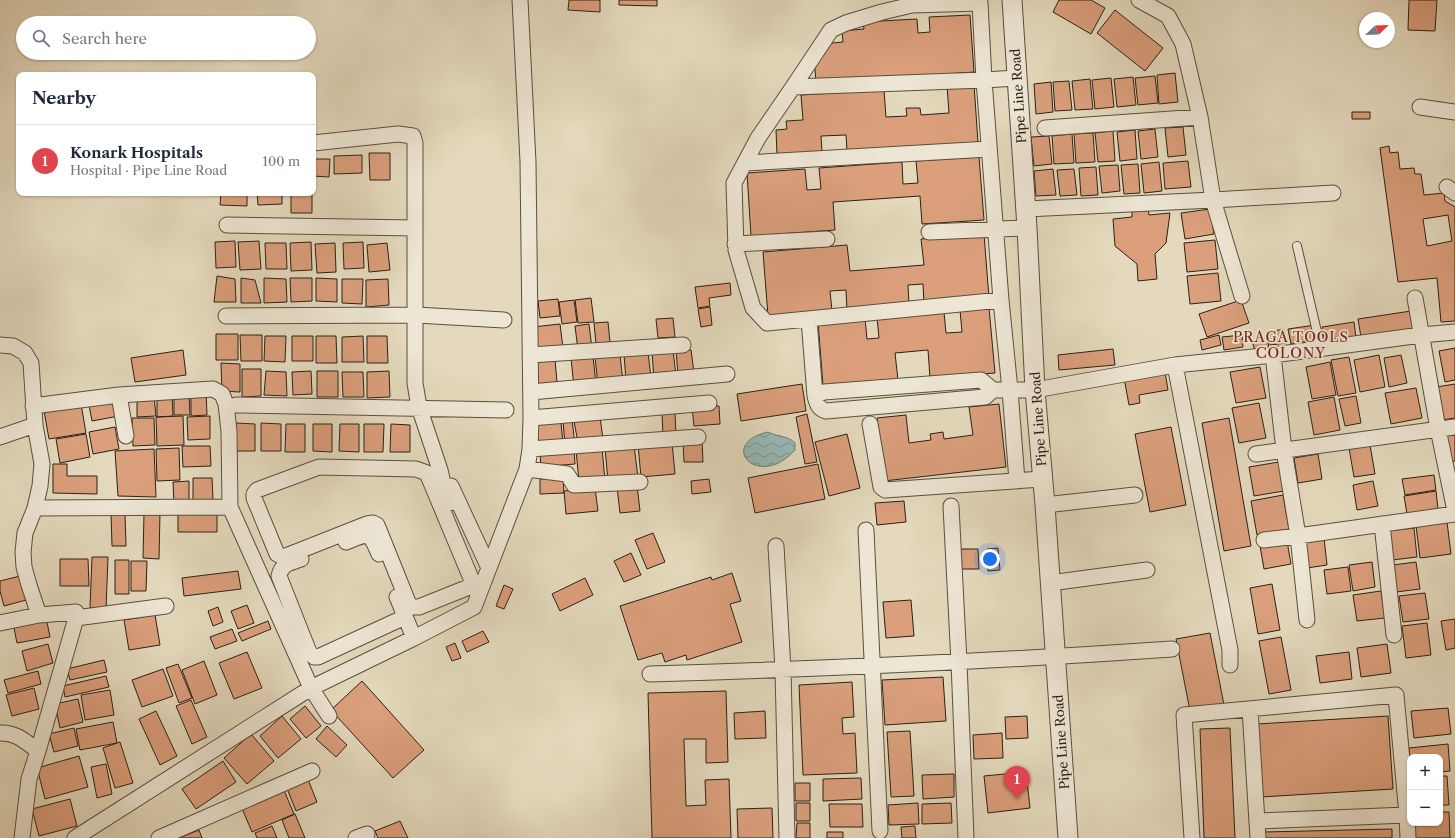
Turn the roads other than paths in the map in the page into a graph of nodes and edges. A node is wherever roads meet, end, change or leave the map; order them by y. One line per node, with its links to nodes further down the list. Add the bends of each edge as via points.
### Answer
1 (520, 0): 37 (street, via 528,162)
2 (1012, 0): 4 (street, Pipe Line Road)
3 (1139, 0): 9 (street, via 1168,16 1183,44)
4 (1017, 78): 5 (street); 16 (street, Pipe Line Road)
5 (984, 80): 6 (street); 6 (street, via 980,3 912,5 846,23 831,30); 12 (street)
6 (794, 87): 13 (street, via 758,138)
7 (1420, 108): 8 (street)
8 (1455, 112)
9 (1200, 117): 10 (street); 15 (street)
10 (1044, 128)
11 (316, 143): 18 (street, via 398,134 413,136 416,149)
12 (989, 149): 13 (street); 20 (street)
13 (745, 163): 23 (street, via 734,183)
14 (1333, 193): 15 (street)
15 (1213, 200): 16 (street); 25 (street)
16 (1026, 209): 19 (street, Pipe Line Road)
17 (227, 226): 18 (street)
18 (415, 228): 28 (street)
19 (1027, 228): 20 (street); 42 (street, Pipe Line Road)
20 (996, 230): 21 (street); 27 (street)
21 (929, 232)
22 (827, 239): 23 (street)
23 (736, 244): 30 (street, via 753,308 767,323)
24 (1297, 246): 36 (lane)
25 (1242, 296)
26 (1415, 298): 33 (street)
27 (1001, 300): 30 (street); 41 (street)
28 (416, 315): 29 (street); 31 (street); 48 (street, via 416,383)
29 (226, 316)
30 (809, 319): 41 (street, via 815,396 821,410 984,397 993,390)
31 (504, 320)
32 (1455, 332): 33 (street)
33 (1421, 335): 36 (street); 54 (street)
34 (683, 344): 37 (street)
35 (0, 346): 47 (street, via 14,346 25,353 31,363)
36 (1321, 349): 38 (street)
37 (530, 355): 43 (street)
38 (1273, 355): 39 (street); 59 (street)
39 (1174, 365): 42 (street); 92 (street, via 1230,650)
40 (727, 374): 43 (street)
41 (1010, 390): 42 (street); 63 (street)
42 (1035, 390): 62 (street, Pipe Line Road)
43 (530, 392): 50 (street)
44 (119, 395): 47 (street); 55 (street); 67 (street, via 213,389 222,394 226,404 229,431)
45 (709, 403): 50 (street)
46 (236, 405): 48 (street)
47 (33, 406): 52 (street)
48 (419, 407): 49 (street); 79 (street)
49 (506, 410)
50 (531, 418): 58 (street)
51 (870, 424): 63 (street, via 881,487 885,490)
52 (35, 425): 56 (street); 69 (street, via 42,464)
53 (1455, 427): 54 (street)
54 (1438, 429): 59 (street); 70 (street)
55 (126, 436)
56 (0, 437)
57 (698, 437): 58 (street)
58 (530, 449): 61 (street)
59 (1284, 450): 60 (street); 74 (street)
60 (1256, 454)
61 (527, 469): 64 (street, via 567,474 574,485); 79 (street)
62 (1042, 479): 63 (street); 66 (street, Pipe Line Road)
63 (1017, 481)
64 (640, 482)
65 (1135, 495): 66 (street)
66 (1044, 505): 78 (street, Pipe Line Road)
67 (230, 506): 69 (street); 89 (street)
68 (950, 506): 91 (street)
69 (35, 508): 81 (street, via 25,533 23,552 24,567)
70 (1455, 511)
71 (1455, 514): 72 (street)
72 (1382, 524): 74 (street); 86 (street)
73 (866, 530): 93 (street)
74 (1298, 536): 75 (street); 84 (street)
75 (1264, 540)
76 (776, 546): 94 (street)
77 (1147, 570): 78 (street)
78 (1050, 583): 90 (street, Pipe Line Road)
79 (477, 588): 79 (street, via 419,607 410,607 377,525 373,523 281,556 277,554 254,494 257,490 319,467 424,471); 87 (street)
80 (166, 606): 83 (street)
81 (39, 615): 83 (street, via 76,612); 85 (street)
82 (405, 617): 87 (street); 89 (street, via 318,657); 89 (street, via 369,536 284,566 279,576)
83 (76, 618): 100 (street)
84 (1307, 620)
85 (0, 623)
86 (1394, 635)
87 (414, 638): 96 (street)
88 (1172, 649): 90 (street)
89 (305, 658): 96 (street)
90 (1056, 658): 91 (street); 111 (street, Pipe Line Road)
91 (959, 662): 93 (street); 110 (street)
92 (1230, 665)
93 (871, 667): 94 (street); 105 (street)
94 (783, 670): 95 (street); 109 (street)
95 (650, 674)
96 (311, 688): 98 (street); 107 (street)
97 (1250, 709): 102 (street, via 1396,696); 103 (street); 112 (street, via 1184,715)
98 (329, 716)
99 (0, 732): 100 (street, via 9,732 21,738)
100 (38, 751): 106 (street, via 29,779)
101 (312, 771): 108 (street)
102 (1407, 815): 103 (street)
103 (1257, 822): 113 (street)
104 (1407, 826): 114 (street)
105 (880, 830)
106 (22, 838)
107 (75, 838)
108 (160, 838)
109 (787, 838)
110 (966, 838)
111 (1068, 838)
112 (1192, 838)
113 (1258, 838)
114 (1408, 838)

